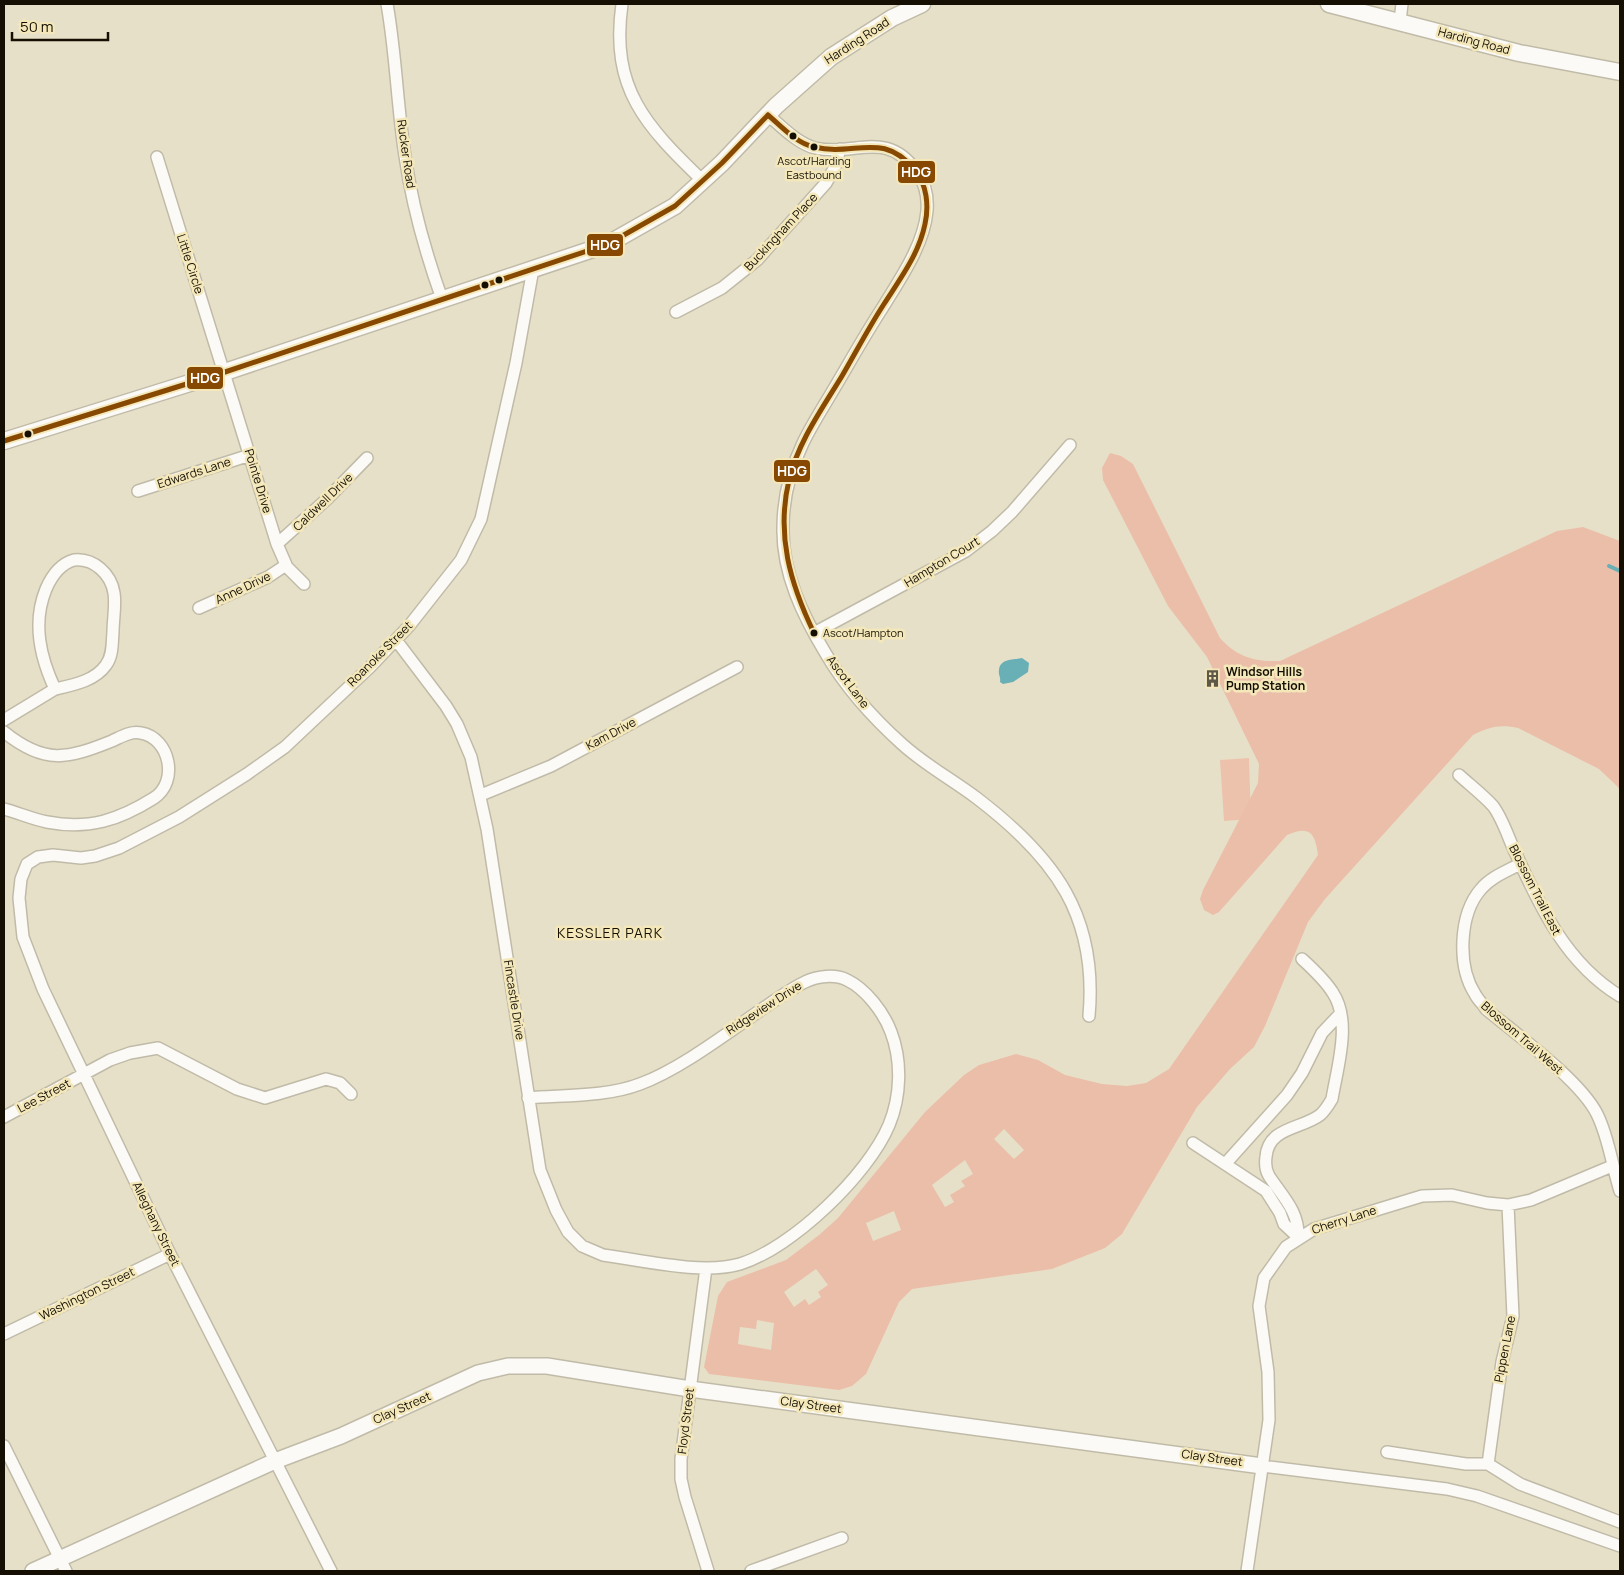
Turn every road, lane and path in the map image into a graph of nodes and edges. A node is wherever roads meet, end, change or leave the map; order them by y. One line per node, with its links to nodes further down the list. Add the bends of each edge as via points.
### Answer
1 (387, 4): 13 (street, Rucker Road, via 408,172 431,271)
2 (622, 4): 11 (street, via 620,50 624,74 634,100 658,136)
3 (922, 4): 8 (main road, Harding Road, via 854,40)
4 (1329, 4): 6 (main road, Harding Road)
5 (1402, 4): 6 (street)
6 (1400, 21): 7 (main road, Harding Road, via 1519,53)
7 (1620, 72)
8 (768, 114): 9 (street, Ascot Lane, via 801,143); 11 (main road, Harding Road)
9 (840, 150): 14 (street, Buckingham Place, via 826,183 757,260 722,288); 25 (street, Ascot Lane, via 874,146 903,157 921,179 927,213 905,270 804,439 790,476 783,519 784,548 793,587)
10 (157, 157): 15 (street, Little Circle)
11 (703, 181): 12 (main road, Harding Road, via 675,206 628,234 589,252)
12 (533, 269): 13 (main road, Harding Road); 26 (street, Roanoke Street, via 516,363 480,519 462,560)
13 (442, 299): 15 (main road, Harding Road)
14 (676, 312)
15 (225, 372): 16 (main road, Harding Road); 18 (street, Pointe Drive)
16 (4, 441)
17 (1070, 444): 25 (street, Hampton Court, via 1012,512 972,546)
18 (250, 455): 20 (street, Edwards Lane); 21 (street, Pointe Drive)
19 (367, 458): 21 (street, Caldwell Drive, via 328,499)
20 (138, 491)
21 (277, 544): 22 (street, Pointe Drive)
22 (286, 565): 23 (street, Pointe Drive); 24 (street, Anne Drive, via 268,577)
23 (304, 584)
24 (199, 608)
25 (814, 633): 39 (street, Ascot Lane, via 842,678 877,720 913,753 1007,823 1058,877 1086,942 1091,977)
26 (396, 640): 32 (street, Fincastle Drive, via 457,724 471,757); 35 (street, Roanoke Street, via 285,747 199,805 109,852 81,858 44,856 31,860)
27 (737, 667): 32 (street, Kam Drive, via 551,766)
28 (55, 689): 28 (street, via 40,644 40,608 50,580 58,570 69,561 86,560 100,568 114,591 111,653 101,671 79,683); 29 (street)
29 (4, 720)
30 (4, 732): 33 (street, via 20,744 54,757 72,756 130,733 143,733 162,747 169,772 166,784 157,796 128,813 89,826 46,822)
31 (1459, 775): 34 (street, Blossom Trail East, via 1494,807)
32 (481, 795): 42 (street, Fincastle Drive)
33 (4, 809)
34 (1520, 864): 37 (street, Blossom Trail East, via 1563,943 1602,985); 46 (street, Blossom Trail West, via 1489,881 1474,900 1466,919 1466,970 1474,993 1486,1009 1579,1088 1597,1113)
35 (26, 867): 40 (street, Alleghany Street, via 19,898 26,949)
36 (1302, 959): 38 (street, via 1334,994)
37 (1620, 996)
38 (1340, 1014): 45 (street, via 1322,1033 1302,1073 1287,1094); 49 (street, via 1342,1038 1332,1099 1320,1115 1282,1132 1266,1151 1267,1173 1286,1197 1299,1223)
39 (1090, 1016)
40 (84, 1075): 41 (street, Lee Street, via 110,1060 158,1048 237,1089 265,1098 326,1078 340,1083); 43 (street, Lee Street); 50 (street, Alleghany Street)
41 (351, 1094)
42 (528, 1098): 51 (street, Fincastle Drive, via 540,1170 556,1210 576,1242 603,1255); 51 (street, Ridgeview Drive, via 608,1091 646,1082 810,980 840,978 858,988 887,1021 897,1055 899,1086 886,1131 854,1178 801,1228 751,1259 731,1266)
43 (4, 1117)
44 (1193, 1142): 45 (street)
45 (1226, 1163): 49 (street, via 1266,1191 1284,1224)
46 (1612, 1166): 47 (street); 48 (street, Cherry Lane, via 1530,1200)
47 (1620, 1191)
48 (1508, 1204): 49 (street, Cherry Lane, via 1452,1195 1422,1196 1314,1228); 57 (street, Pippen Lane, via 1513,1316 1501,1370)
49 (1298, 1237): 58 (street, Cherry Lane, via 1276,1259 1264,1278 1258,1306 1268,1372 1269,1405)
50 (170, 1254): 52 (street, Washington Street); 56 (street, Alleghany Street)
51 (706, 1268): 53 (street, Floyd Street)
52 (4, 1334)
53 (690, 1389): 56 (street, Clay Street, via 546,1366 518,1366 478,1373 341,1436); 58 (street, Clay Street); 65 (street, Floyd Street, via 681,1479)
54 (4, 1446): 62 (street)
55 (1388, 1452): 57 (street, via 1466,1464)
56 (275, 1461): 62 (street, Clay Street); 64 (street, Alleghany Street)
57 (1488, 1464): 59 (street, via 1520,1484)
58 (1262, 1466): 61 (street, Clay Street, via 1447,1489 1484,1498); 67 (street, Cherry Lane)
59 (1620, 1522)
60 (842, 1538): 66 (street)
61 (1620, 1546)
62 (63, 1565): 63 (street, Clay Street)
63 (32, 1571)
64 (331, 1571)
65 (708, 1571)
66 (751, 1571)
67 (1247, 1571)

